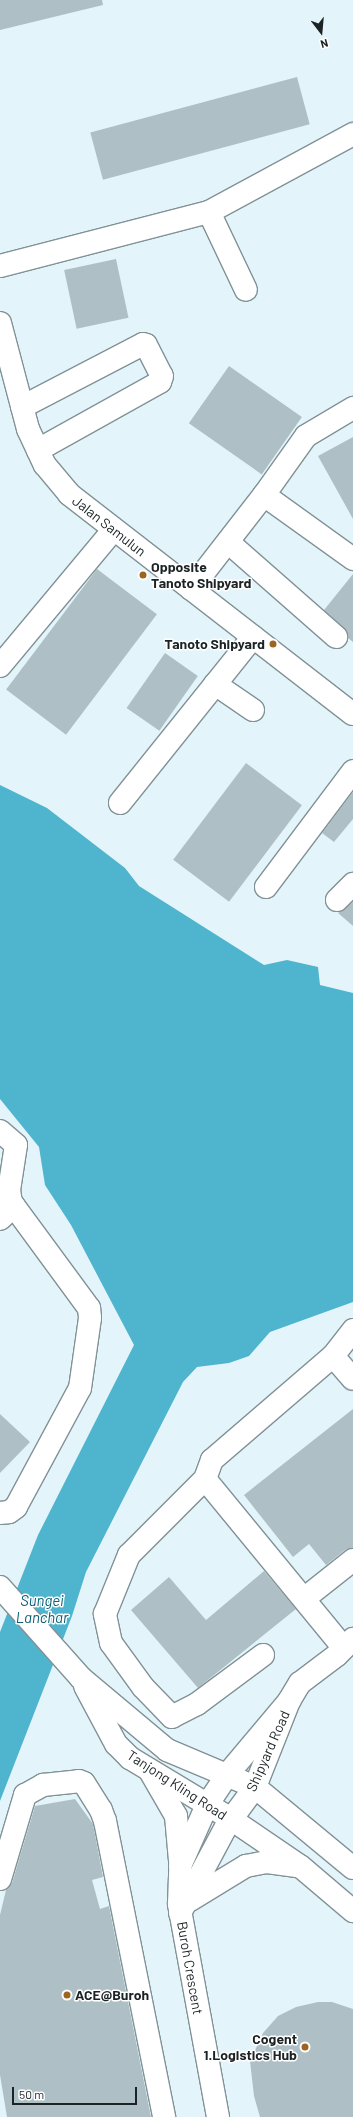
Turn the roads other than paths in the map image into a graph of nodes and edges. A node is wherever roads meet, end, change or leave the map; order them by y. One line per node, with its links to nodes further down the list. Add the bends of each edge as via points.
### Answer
1 (353, 134): 2 (street)
2 (209, 212): 3 (street); 4 (street)
3 (0, 266)
4 (246, 290)
5 (0, 323): 6 (street, Jalan Samulun)
6 (6, 373): 7 (street, Jalan Samulun)
7 (22, 407): 9 (street, Jalan Samulun, via 28,429); 9 (street, via 143,344 146,345 162,376 160,382)
8 (353, 408): 10 (street, via 306,436)
9 (38, 450): 11 (street, Jalan Samulun, via 45,465 69,494)
10 (264, 495): 12 (street); 13 (street)
11 (114, 529): 14 (street, Jalan Samulun); 17 (street)
12 (228, 542): 14 (street); 16 (street)
13 (353, 559)
14 (191, 589): 15 (street, Jalan Samulun)
15 (253, 636): 18 (street); 20 (street, Jalan Samulun)
16 (336, 637)
17 (0, 666)
18 (215, 684): 19 (street); 22 (street)
19 (253, 710)
20 (353, 714)
21 (353, 771): 24 (street)
22 (120, 803)
23 (353, 884): 25 (street)
24 (266, 888)
25 (337, 900)
26 (0, 1131): 27 (street, via 16,1146)
27 (7, 1213): 32 (street, via 88,1308 90,1318 80,1388 16,1507 9,1512)
28 (353, 1330): 29 (street)
29 (333, 1356): 30 (street); 31 (street, via 212,1460)
30 (353, 1379)
31 (205, 1479): 35 (street); 37 (street, via 129,1555 105,1614 111,1643 143,1687 172,1717 197,1704)
32 (0, 1513)
33 (353, 1560): 35 (street)
34 (5, 1592): 38 (street, Tanjong Kling Road)
35 (305, 1598): 36 (street)
36 (348, 1643): 39 (street, Shipyard Road, via 337,1655 300,1683)
37 (263, 1655)
38 (81, 1678): 40 (street, Tanjong Kling Road, via 116,1744 130,1758); 41 (street, Tanjong Kling Road, via 179,1758)
39 (289, 1701): 41 (street, Shipyard Road); 42 (street, Shipyard Road)
40 (148, 1768): 43 (street, Tanjong Kling Road); 45 (street, via 176,1816)
41 (227, 1775): 42 (street, Tanjong Kling Road); 43 (street, Shipyard Road)
42 (254, 1787): 44 (street, Shipyard Road); 47 (street, Tanjong Kling Road)
43 (207, 1805): 44 (street, Tanjong Kling Road); 45 (street, Buroh Crescent)
44 (231, 1819): 46 (street, Tanjong Kling Road); 49 (street, Buroh Crescent, via 209,1856)
45 (180, 1866): 49 (street, Buroh Crescent)
46 (300, 1866): 49 (street, via 267,1862 246,1866); 50 (street, Tanjong Kling Road)
47 (353, 1868)
48 (0, 1879): 51 (street, via 25,1795 43,1785 79,1780 84,1783 105,1821)
49 (185, 1907): 52 (street, Buroh Crescent)
50 (353, 1911)
51 (164, 2117)
52 (218, 2117)

